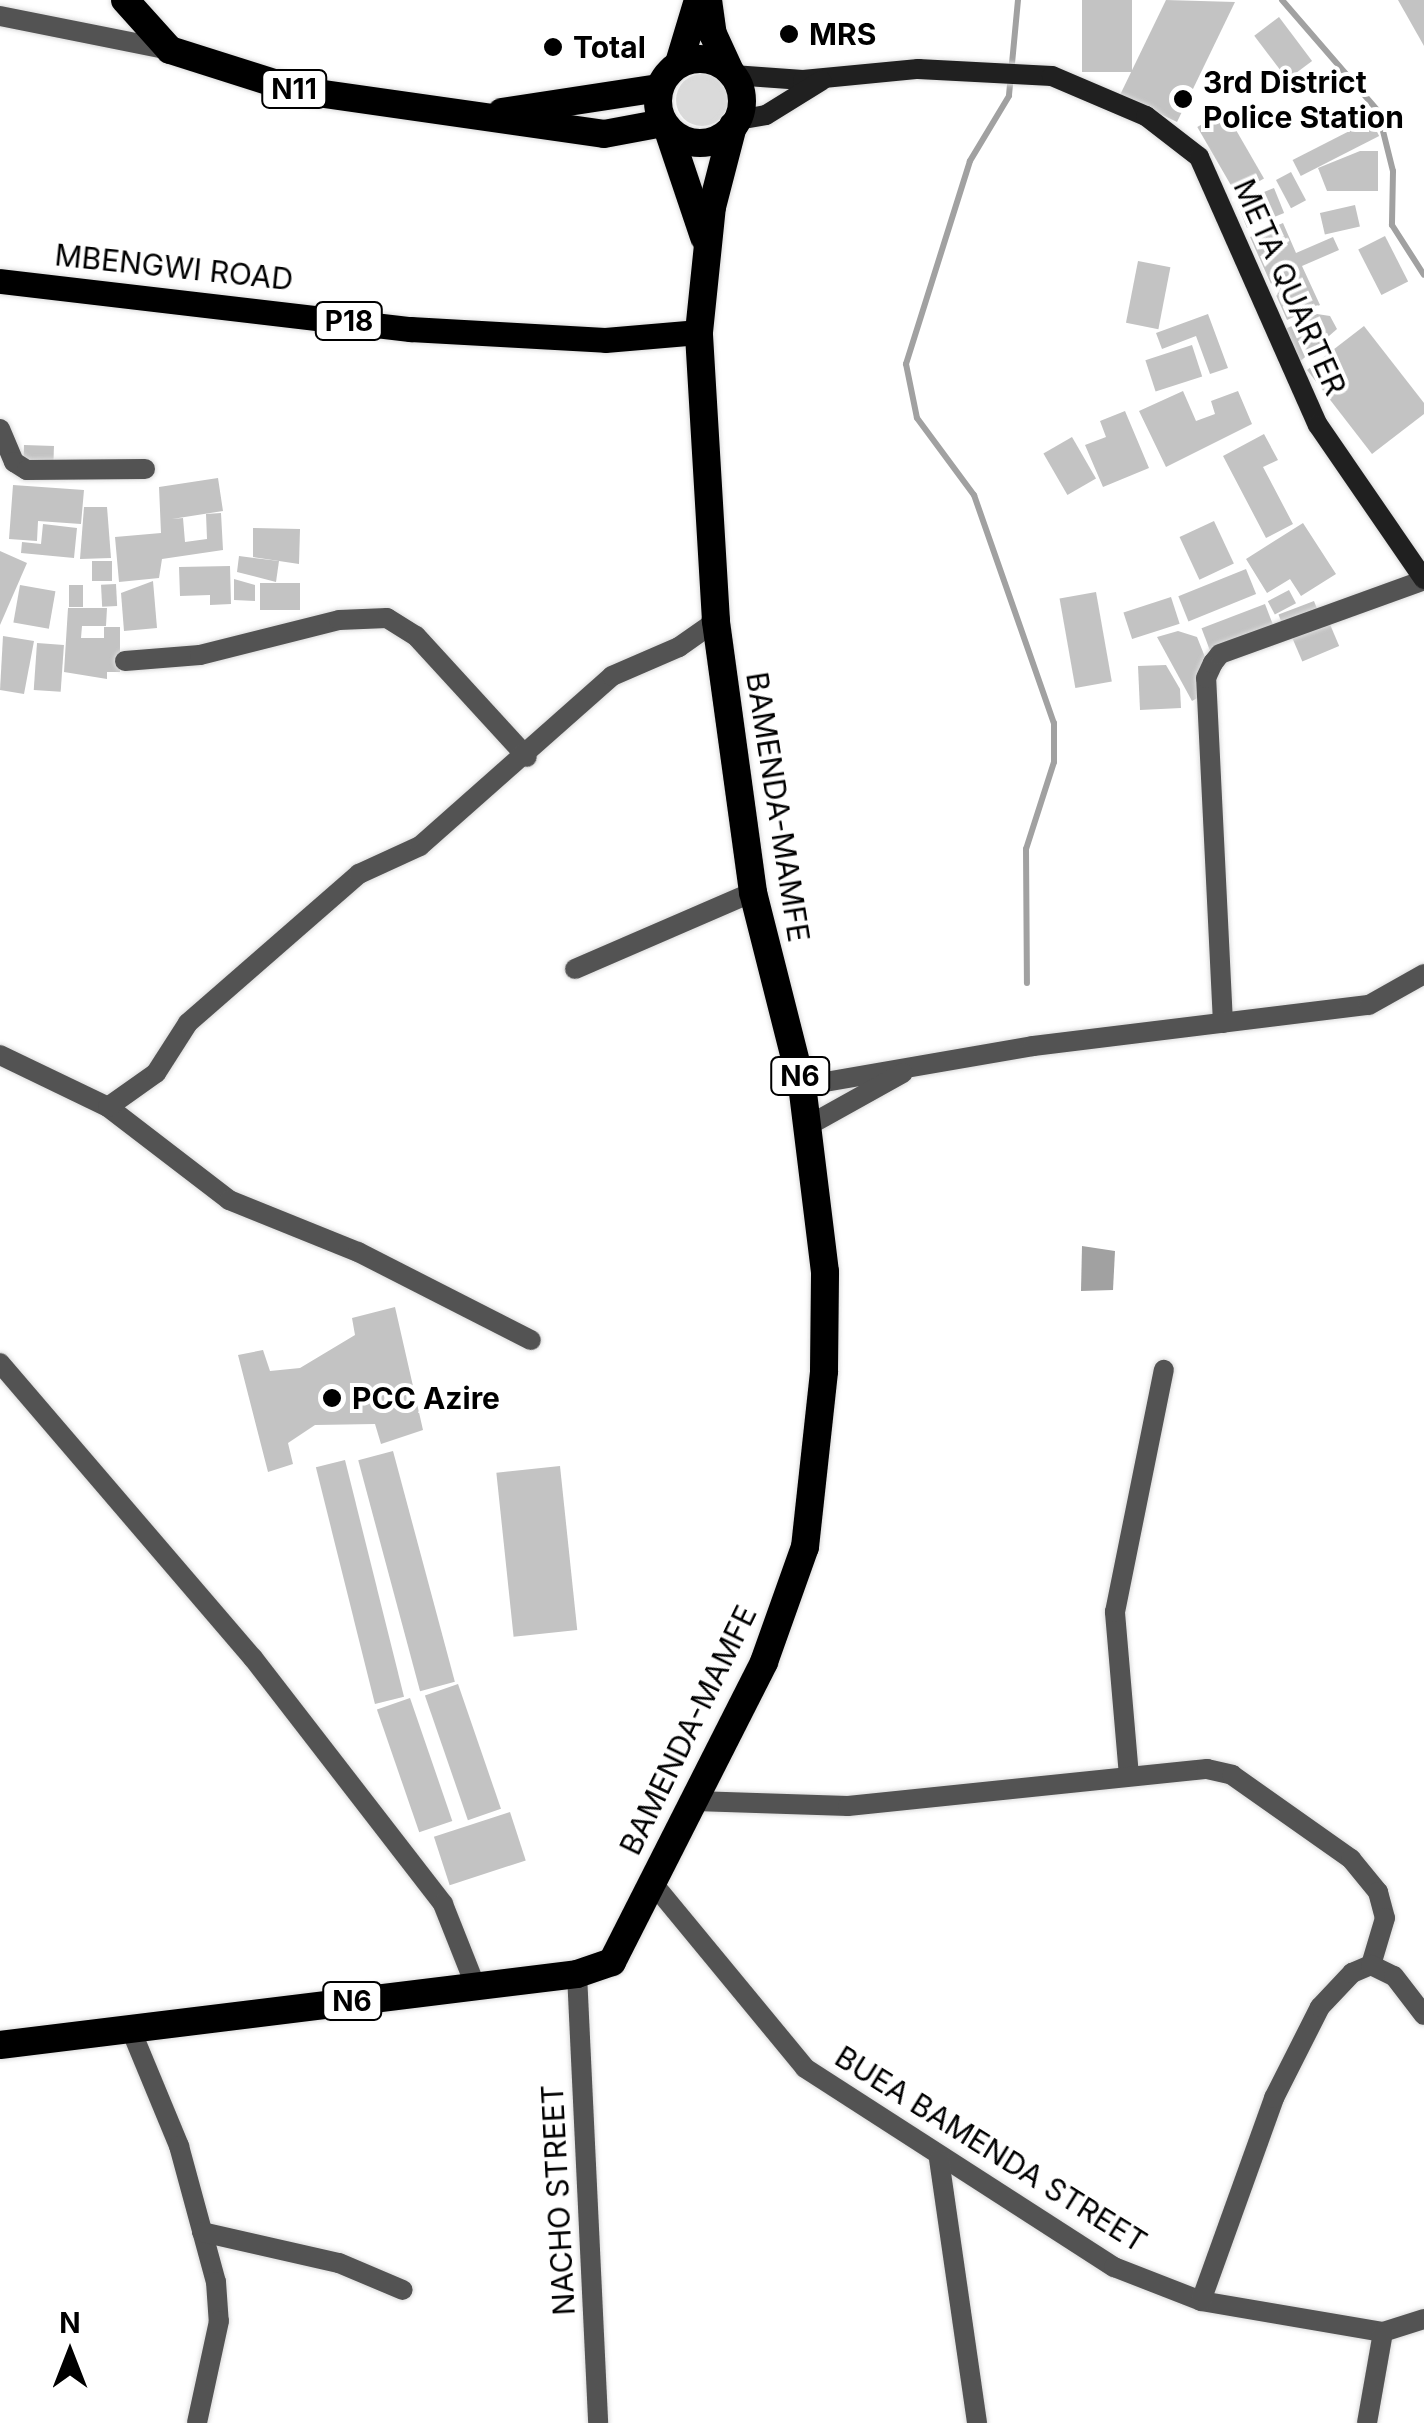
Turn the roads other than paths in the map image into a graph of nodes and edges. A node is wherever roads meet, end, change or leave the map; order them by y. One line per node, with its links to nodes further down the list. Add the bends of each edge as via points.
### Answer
1 (125, 0): 5 (highway)
2 (698, 0): 6 (highway)
3 (708, 0): 7 (highway, N6, via 713,34)
4 (0, 16): 5 (street)
5 (170, 50): 10 (highway, N11, via 296,90)
6 (680, 64): 7 (highway, via 706,59); 9 (highway)
7 (732, 73): 8 (main road); 11 (highway, N6, via 742,97)
8 (827, 77): 11 (main road, via 766,115); 18 (main road, META QUARTER, via 918,69 1052,76 1146,116 1199,157 1318,425)
9 (659, 88): 10 (highway, N11); 12 (highway, N6)
10 (490, 115): 12 (highway, N11, via 604,134)
11 (736, 123): 12 (highway, via 709,142 694,143); 13 (highway, BAMENDA-MAMFE / N6)
12 (666, 126): 13 (highway, BAMENDA-MAMFE / N6)
13 (706, 243): 15 (highway, BAMENDA-MAMFE / N6)
14 (0, 280): 15 (main road, MBENGWI ROAD / P18, via 410,329 606,340)
15 (700, 332): 19 (highway, BAMENDA-MAMFE / N6)
16 (0, 429): 17 (street, via 14,462 27,470)
17 (145, 469)
18 (1424, 580): 25 (street, via 1220,654 1212,664 1206,678)
19 (716, 621): 21 (street, via 680,647 612,676); 22 (highway, BAMENDA-MAMFE / N6)
20 (124, 662): 21 (street, via 200,655 339,620 387,618 416,636)
21 (526, 757): 29 (street, via 420,846 359,874 188,1023 156,1073)
22 (754, 892): 23 (street); 28 (highway, BAMENDA-MAMFE / N6)
23 (574, 968)
24 (1424, 974): 25 (street, via 1369,1006)
25 (1223, 1022): 27 (street)
26 (0, 1055): 29 (street)
27 (919, 1064): 28 (street); 30 (street)
28 (802, 1086): 30 (highway, BAMENDA-MAMFE / N6)
29 (108, 1107): 31 (street, via 229,1200 358,1252)
30 (804, 1128): 35 (highway, BAMENDA-MAMFE / N6, via 825,1272 824,1372 805,1547 764,1662)
31 (531, 1340)
32 (0, 1363): 39 (street, via 252,1658 443,1904)
33 (1164, 1370): 34 (street, via 1116,1612)
34 (1129, 1776): 35 (street, via 848,1806); 37 (street, via 1207,1770 1232,1776 1352,1860 1383,1906)
35 (694, 1800): 36 (highway, BAMENDA-MAMFE / N6)
36 (656, 1886): 38 (highway, BAMENDA-MAMFE / N6, via 612,1962); 43 (street, BUEA BAMENDA STREET, via 805,2068)
37 (1372, 1965): 40 (street, via 1394,1976); 46 (street, via 1352,1972 1320,2007 1274,2098)
38 (577, 1974): 39 (highway, BAMENDA-MAMFE / N6); 51 (street, NACHO STREET)
39 (474, 1985): 41 (highway, BAMENDA-MAMFE / N6)
40 (1424, 2015)
41 (131, 2030): 42 (highway, BAMENDA-MAMFE / N6); 44 (street, via 179,2146)
42 (0, 2045)
43 (939, 2159): 46 (street, BUEA BAMENDA STREET, via 1114,2267); 49 (street)
44 (202, 2232): 45 (street, via 338,2263); 50 (street, via 219,2321)
45 (403, 2290)
46 (1201, 2301): 48 (street, BUEA BAMENDA STREET)
47 (1424, 2319): 48 (street, BUEA BAMENDA STREET)
48 (1384, 2332): 53 (street)
49 (976, 2420): 52 (street)
50 (197, 2423)
51 (598, 2423)
52 (952, 2423)
53 (1367, 2423)

